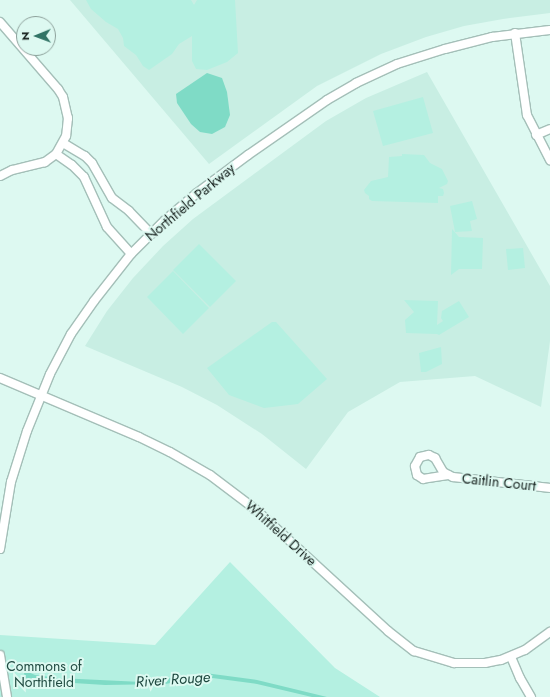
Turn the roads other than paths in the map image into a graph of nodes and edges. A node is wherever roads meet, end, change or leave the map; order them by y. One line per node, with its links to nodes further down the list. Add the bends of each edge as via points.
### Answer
1 (0, 22): 6 (street, via 63,97 68,118 66,136)
2 (550, 30): 3 (street, Northfield Parkway)
3 (514, 33): 5 (street, via 526,107); 9 (street, Northfield Parkway, via 469,42 421,56 356,83 248,155 187,201)
4 (550, 129): 5 (street)
5 (536, 135): 7 (street)
6 (60, 149): 8 (street, via 45,162 12,170); 9 (street, via 85,156 92,163 112,198 129,210); 10 (street, via 84,177 107,227)
7 (550, 160)
8 (0, 176)
9 (151, 234): 10 (street, Northfield Parkway)
10 (131, 254): 12 (street, Northfield Parkway, via 84,315 61,353)
11 (0, 378): 12 (street, Whitfield Drive)
12 (40, 396): 15 (street, Northfield Parkway, via 11,482); 18 (street, Whitfield Drive, via 170,452 214,478 255,509 388,631 414,650 446,662 462,664 493,662)
13 (448, 474): 14 (street, Caitlin Court, via 458,478)
14 (550, 488)
15 (0, 549)
16 (550, 632): 18 (street, Whitfield Drive, via 535,644)
17 (0, 655): 19 (street)
18 (511, 657): 20 (street)
19 (7, 697)
20 (531, 697)

